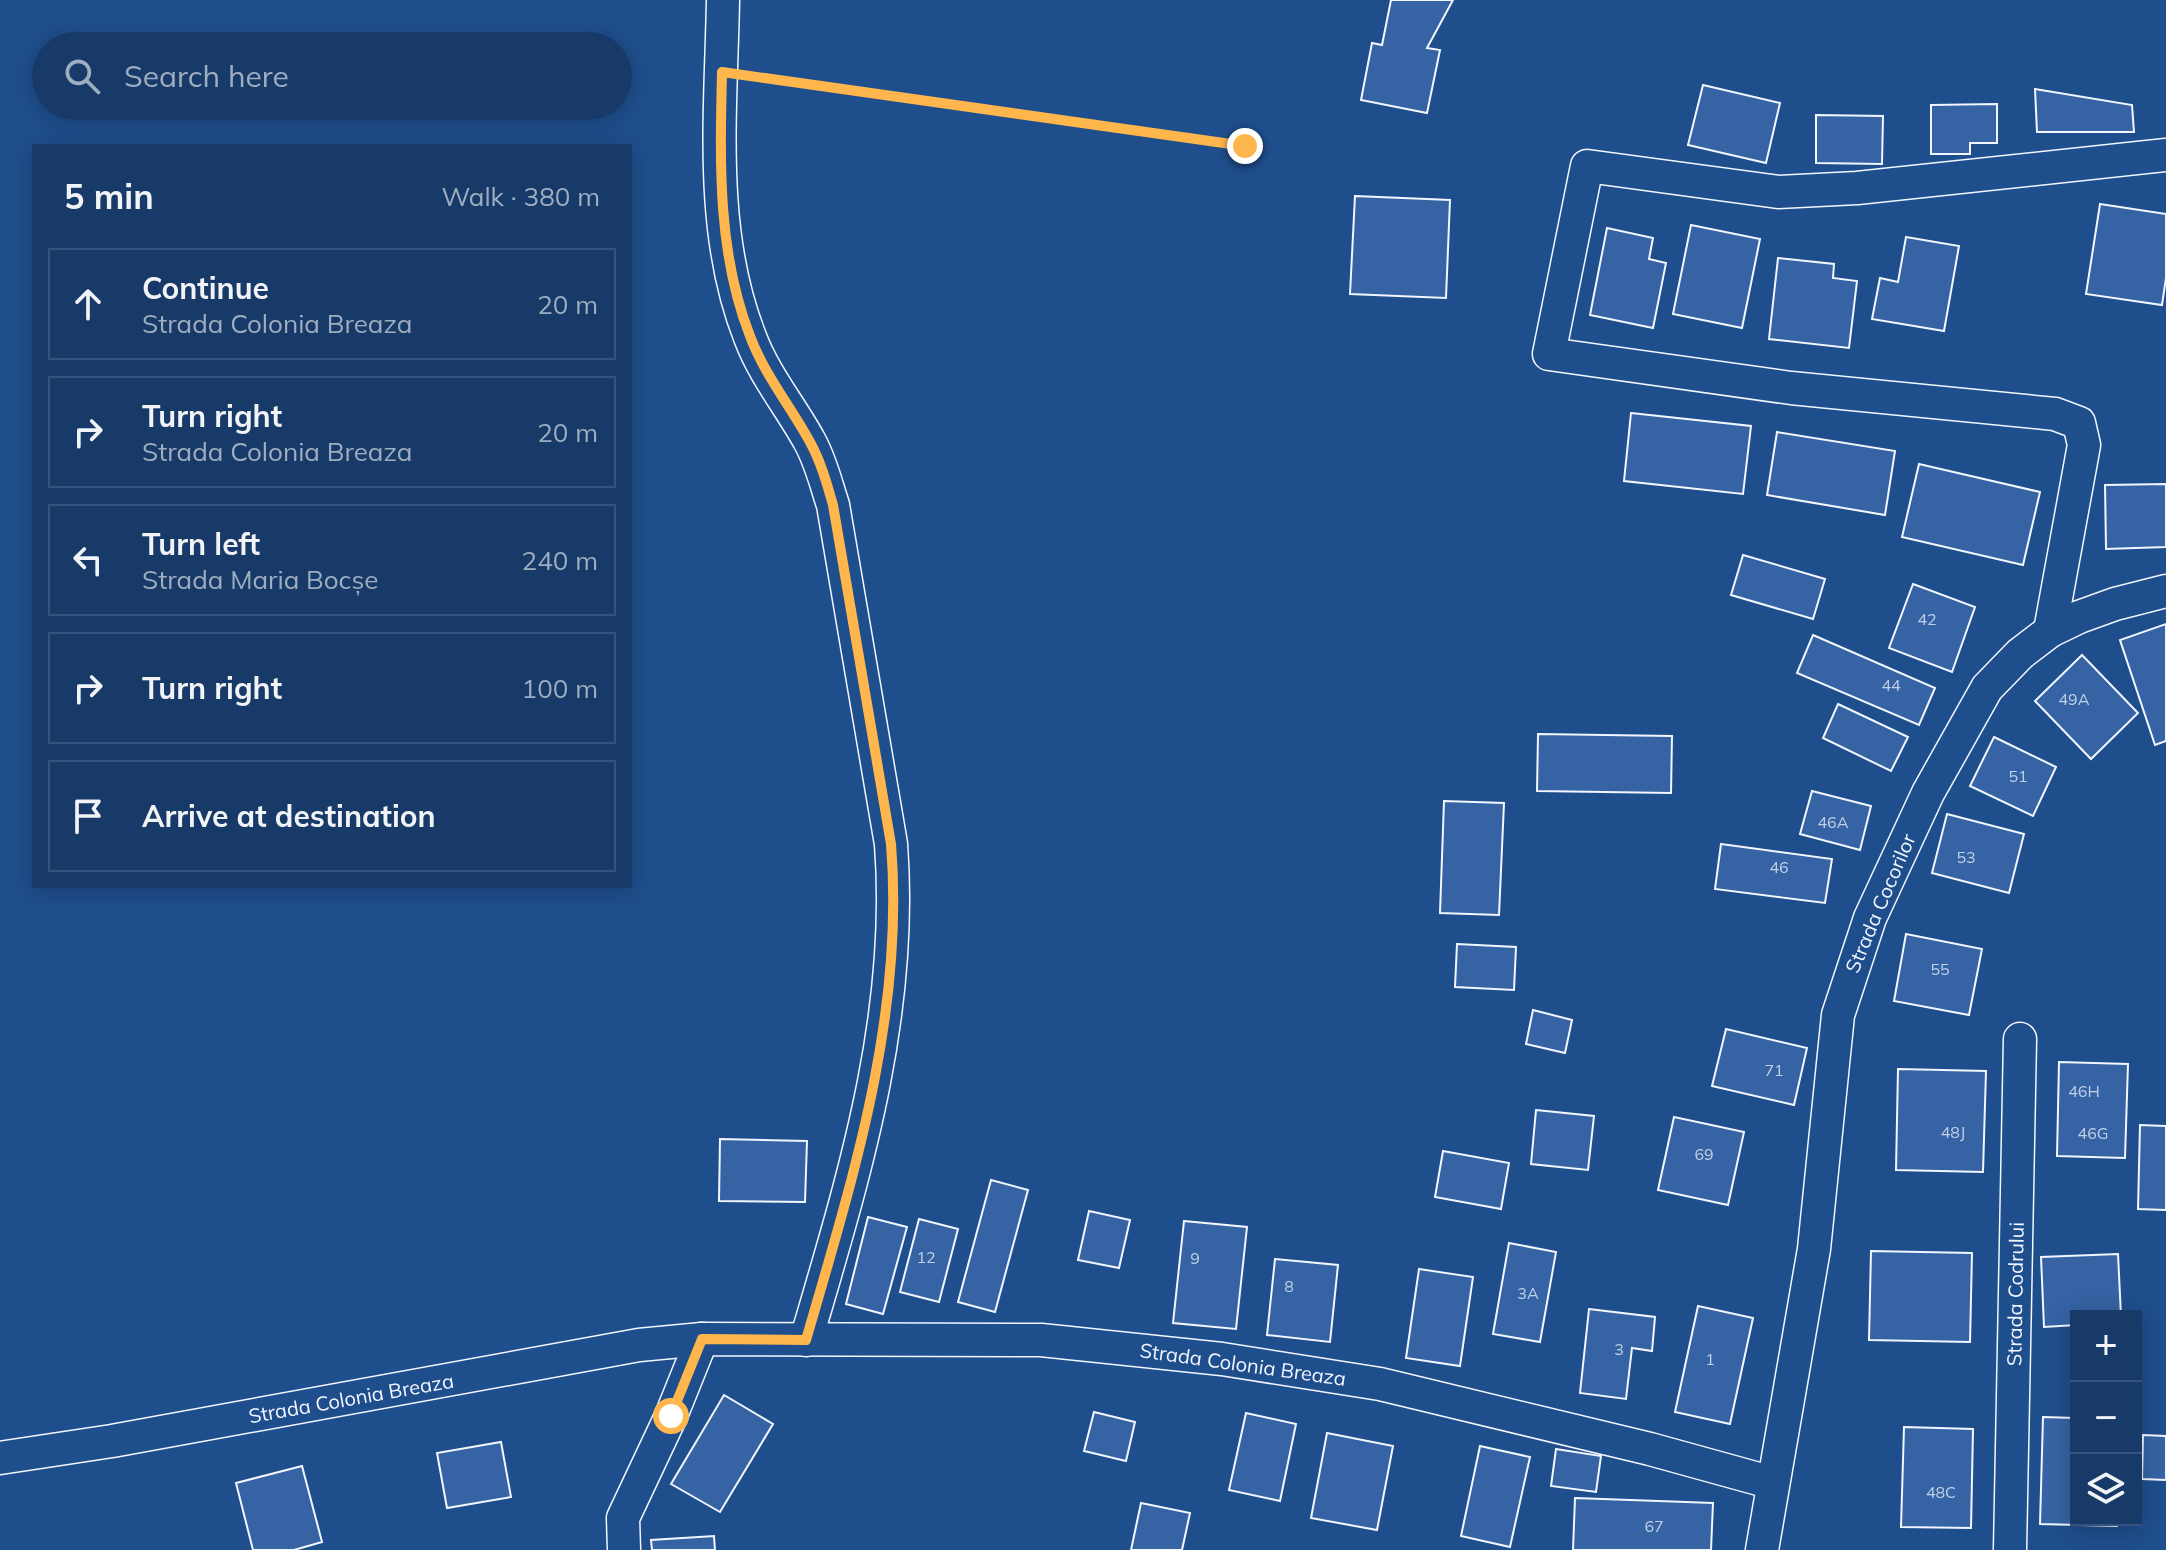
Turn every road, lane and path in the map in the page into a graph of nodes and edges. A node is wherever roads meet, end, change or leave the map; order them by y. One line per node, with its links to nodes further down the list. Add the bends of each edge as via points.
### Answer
1 (723, 0): 2 (street)
2 (722, 72): 3 (path); 9 (street, via 723,224 733,289 761,362 811,444 833,505 895,890 876,1080)
3 (1245, 146)
4 (2166, 155): 6 (street, via 1778,192 1587,166 1549,354 1791,388 2055,414 2079,423 2084,445)
5 (2166, 591): 6 (street, Strada Cocorilor, via 2115,604)
6 (2050, 631): 11 (street, Strada Cocorilor, via 1987,688 1928,793 1870,918 1848,981 1833,1049 1814,1249)
7 (2020, 1039): 14 (street, Strada Codrului)
8 (702, 1339): 9 (street, Strada Colonia Breaza); 10 (street, Strada Colonia Breaza, via 639,1345); 12 (street, via 623,1518)
9 (806, 1340): 11 (street, Strada Colonia Breaza, via 1041,1340 1222,1359 1380,1384)
10 (0, 1458)
11 (1773, 1483): 13 (street)
12 (624, 1550)
13 (1762, 1550)
14 (2010, 1550)

